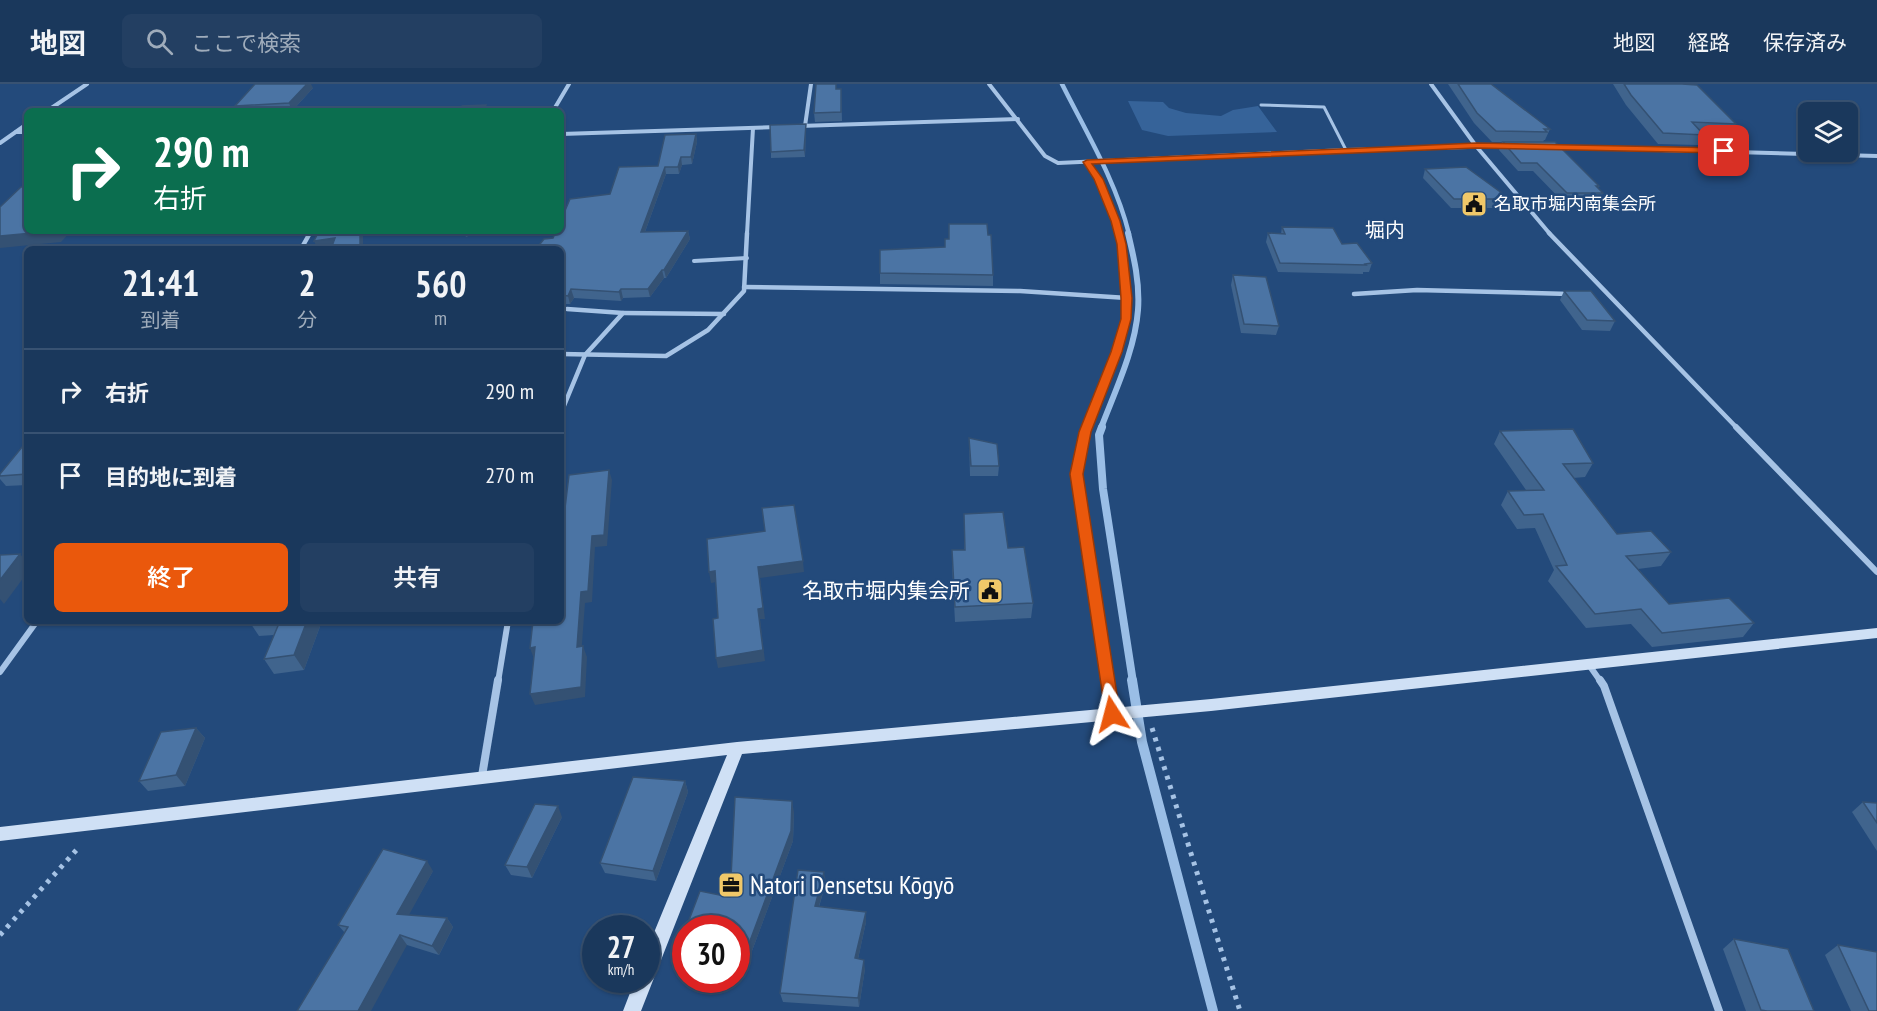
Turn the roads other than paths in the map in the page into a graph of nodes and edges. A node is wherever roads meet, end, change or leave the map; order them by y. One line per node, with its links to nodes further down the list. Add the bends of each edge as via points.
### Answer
1 (87, 84): 7 (street)
2 (569, 84): 8 (street)
3 (811, 84): 12 (street)
4 (988, 84): 9 (street)
5 (1431, 84): 19 (street)
6 (1261, 105): 22 (lane, via 1324,107)
7 (51, 108)
8 (555, 108)
9 (1018, 119): 12 (street); 24 (street, via 1045,156 1058,163)
10 (24, 126): 15 (street)
11 (794, 126): 12 (street)
12 (805, 126)
13 (784, 127): 14 (street)
14 (753, 128): 17 (street); 25 (street)
15 (15, 132): 16 (street); 18 (street)
16 (24, 132)
17 (564, 134)
18 (0, 143)
19 (1476, 146): 20 (street); 22 (street); 31 (street)
20 (1509, 146)
21 (1543, 147): 23 (street)
22 (1346, 150): 24 (street)
23 (1877, 156)
24 (1090, 162): 32 (street, via 1116,221)
25 (747, 258): 26 (lane); 27 (street)
26 (694, 261)
27 (744, 287): 32 (street, via 1020,291); 35 (street)
28 (1354, 294): 29 (street, via 1417,290)
29 (1574, 294)
30 (1596, 295): 31 (street)
31 (1607, 295): 39 (street)
32 (1126, 298): 45 (street, via 1126,319 1085,432 1076,474)
33 (567, 309): 34 (street)
34 (623, 313): 35 (street); 37 (street)
35 (725, 314): 37 (street, via 708,330 666,356)
36 (564, 354): 37 (street)
37 (585, 355): 38 (street)
38 (564, 406)
39 (1877, 572)
40 (35, 624): 44 (street)
41 (507, 624): 47 (street)
42 (1877, 633): 43 (street)
43 (1589, 665): 45 (street); 52 (street, via 1604,686)
44 (0, 672)
45 (1118, 713): 46 (street)
46 (737, 748): 47 (street); 49 (street)
47 (482, 776): 48 (street)
48 (0, 834)
49 (660, 939)
50 (639, 993): 51 (street)
51 (632, 1011)
52 (1719, 1011)

